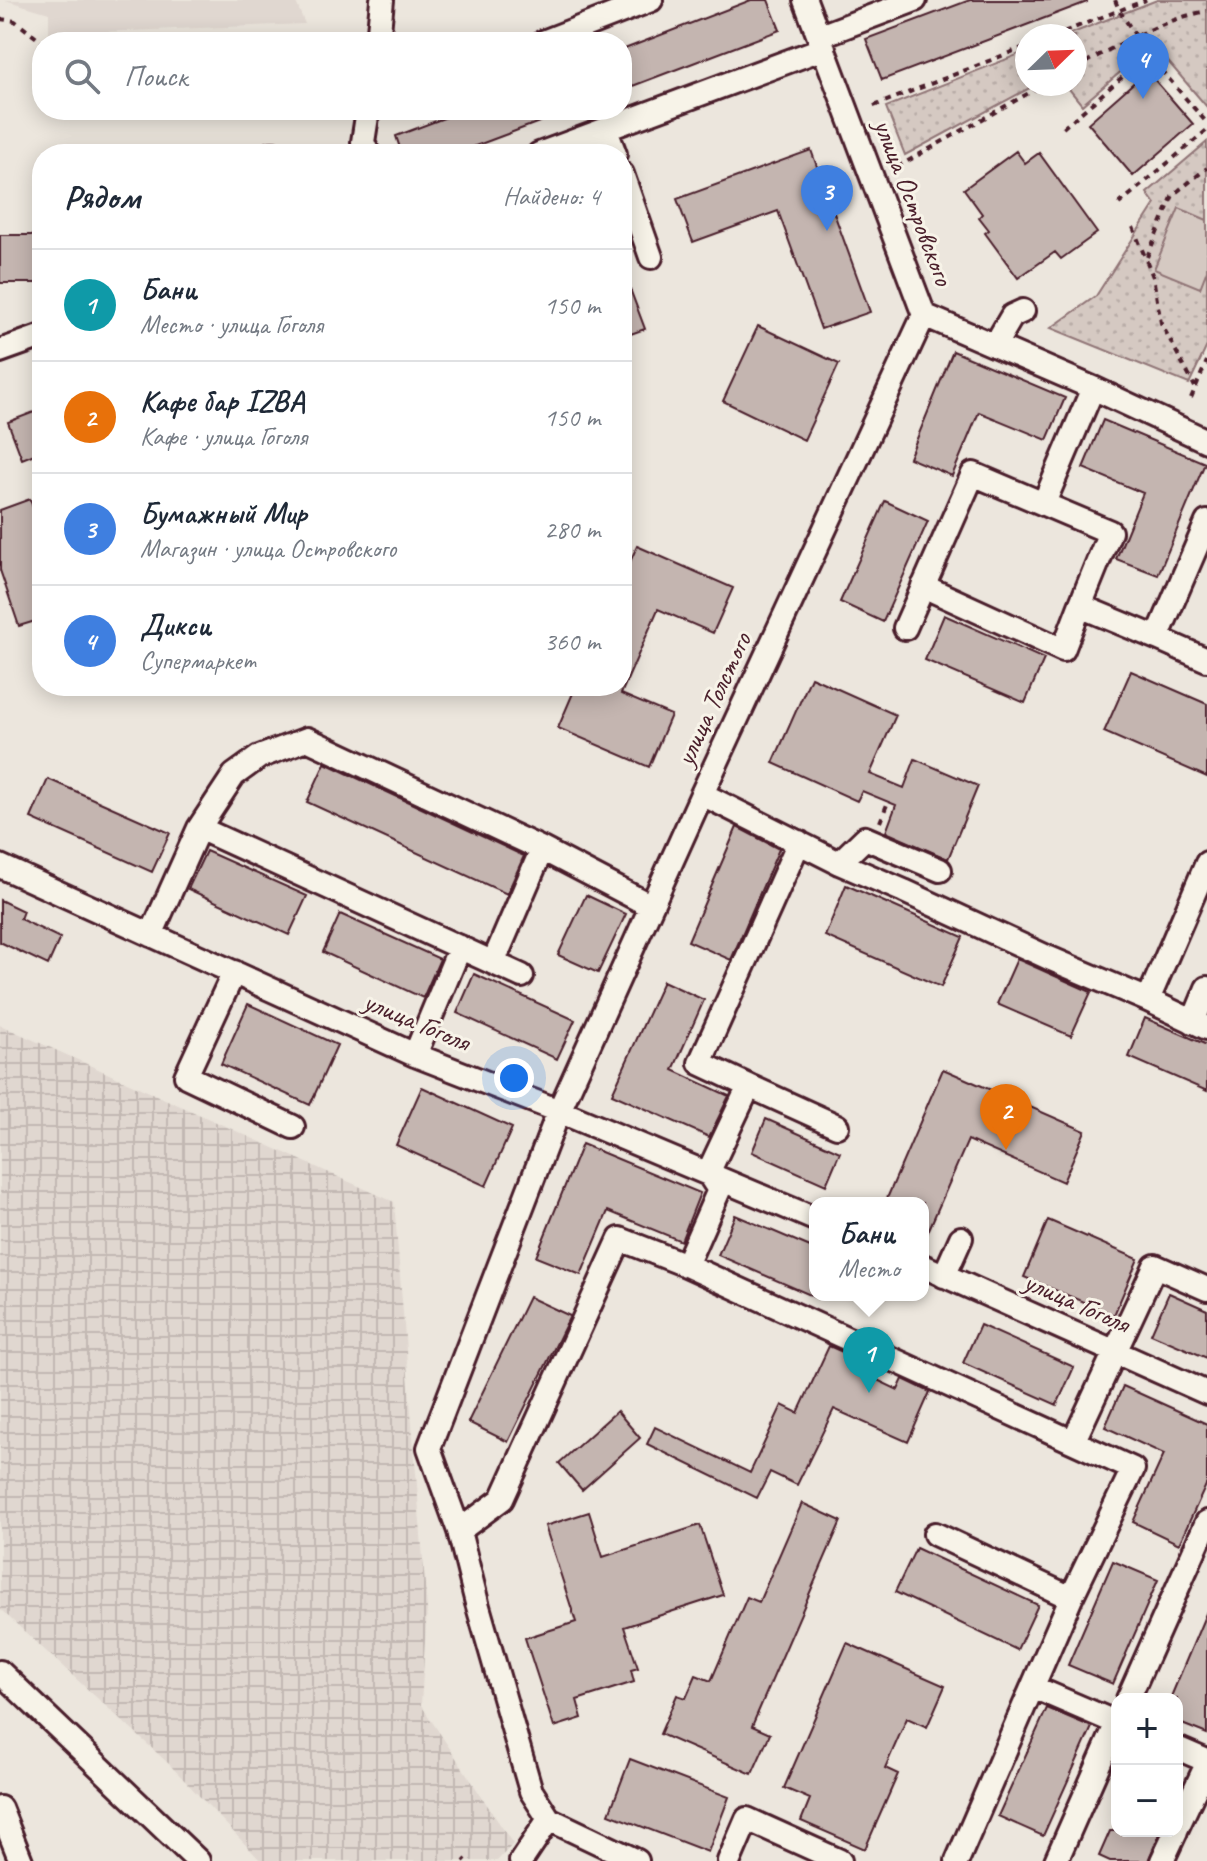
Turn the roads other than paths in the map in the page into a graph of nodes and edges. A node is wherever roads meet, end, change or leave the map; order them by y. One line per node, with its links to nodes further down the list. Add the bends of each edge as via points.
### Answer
1 (382, 0): 5 (street)
2 (651, 0): 6 (street)
3 (805, 0): 7 (street, улица Островского)
4 (915, 0): 7 (street)
5 (379, 32)
6 (569, 32)
7 (822, 42): 8 (street); 18 (street, улица Островского)
8 (632, 119)
9 (366, 120): 12 (street)
10 (631, 120): 11 (street)
11 (606, 130): 13 (street); 14 (street)
12 (364, 144)
13 (567, 144)
14 (611, 144)
15 (632, 203): 16 (street)
16 (651, 257)
17 (1023, 311): 20 (street, via 1012,316)
18 (924, 315): 20 (street, улица Островского); 31 (street, улица Толстого)
19 (32, 340): 21 (street)
20 (995, 345): 22 (street, улица Островского)
21 (0, 351)
22 (1093, 388): 23 (street, улица Островского); 24 (street)
23 (1207, 441)
24 (1044, 503): 26 (street, via 973,474); 27 (street, via 1110,532)
25 (1207, 522): 29 (street)
26 (923, 586): 27 (street, via 1063,650); 28 (street)
27 (1080, 606): 29 (street)
28 (905, 628)
29 (1157, 638): 30 (street)
30 (1204, 651)
31 (702, 794): 33 (street); 39 (street, улица Толстого)
32 (199, 828): 34 (street, via 234,775 259,757 307,739); 40 (street); 41 (street)
33 (799, 842): 35 (street); 49 (street, via 700,1063)
34 (542, 849): 39 (street); 42 (street)
35 (839, 863): 38 (street, via 865,838); 46 (street, via 901,897)
36 (1207, 863): 46 (street)
37 (0, 866): 40 (street, улица Гоголя)
38 (940, 870)
39 (651, 906): 50 (street, улица Толстого)
40 (151, 935): 43 (street, улица Гоголя)
41 (460, 947): 42 (street); 48 (street)
42 (493, 963): 44 (street)
43 (234, 972): 48 (street, улица Гоголя); 52 (street, via 186,1076)
44 (522, 976)
45 (1207, 988): 47 (street)
46 (1148, 1000): 47 (street)
47 (1200, 1025)
48 (415, 1055): 50 (street, улица Гоголя)
49 (749, 1086): 51 (street); 53 (street)
50 (559, 1111): 53 (street, улица Гоголя); 64 (street, улица Толстого, via 429,1448)
51 (837, 1126)
52 (293, 1127)
53 (708, 1173): 54 (street, улица Гоголя); 56 (street, via 719,1190)
54 (809, 1216)
55 (961, 1238): 58 (street)
56 (686, 1265): 62 (street); 64 (street, via 620,1239 502,1499)
57 (929, 1269): 58 (street, улица Гоголя)
58 (944, 1276): 60 (street, улица Гоголя)
59 (1207, 1289): 60 (street, via 1155,1266)
60 (1117, 1351): 61 (street, улица Гоголя); 62 (street)
61 (1207, 1393)
62 (1074, 1440): 66 (street, via 1133,1469)
63 (1207, 1522): 69 (street)
64 (459, 1531): 76 (street, улица Толстого, via 531,1791)
65 (935, 1534): 66 (street)
66 (1071, 1598): 68 (street)
67 (0, 1672): 79 (street)
68 (1033, 1687): 70 (street); 84 (street)
69 (1131, 1693)
70 (1111, 1720)
71 (1111, 1737): 85 (street)
72 (1183, 1751): 73 (street)
73 (1207, 1762): 75 (street)
74 (0, 1808): 78 (street)
75 (1183, 1815)
76 (549, 1819): 80 (street); 81 (street)
77 (1173, 1837): 86 (street)
78 (21, 1861)
79 (198, 1861)
80 (521, 1861)
81 (637, 1861)
82 (729, 1861): 83 (street, via 747,1819)
83 (840, 1861)
84 (957, 1861)
85 (1056, 1861)
86 (1162, 1861)

